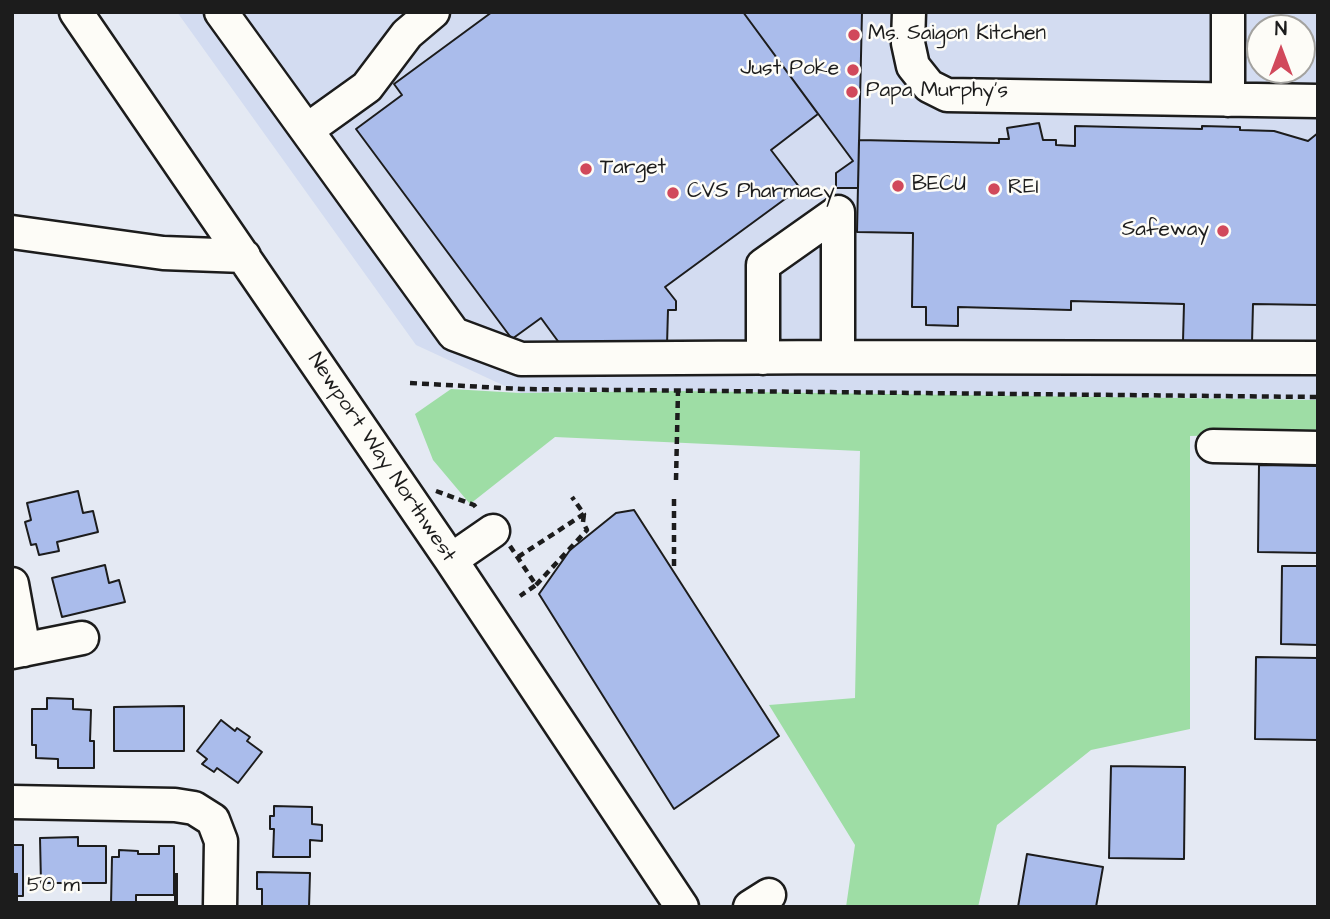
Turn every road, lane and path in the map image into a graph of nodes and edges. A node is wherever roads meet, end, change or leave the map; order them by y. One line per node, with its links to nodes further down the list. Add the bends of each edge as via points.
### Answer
1 (76, 12): 10 (street, Newport Way Northwest)
2 (222, 12): 8 (street)
3 (433, 12): 8 (street, via 407,34 367,86)
4 (909, 12): 6 (street, via 913,66 929,86 947,95)
5 (1228, 12): 6 (street)
6 (1228, 100): 7 (street)
7 (1318, 101)
8 (307, 130): 12 (street, via 454,334 521,359)
9 (12, 232): 10 (street, via 163,253)
10 (244, 256): 26 (street, Newport Way Northwest)
11 (838, 357): 12 (street); 12 (street, via 838,212 764,265); 13 (street)
12 (763, 358)
13 (1318, 358)
14 (410, 383): 15 (path, via 521,390)
15 (678, 391): 16 (path); 19 (path)
16 (1318, 397)
17 (1213, 446): 18 (street)
18 (1318, 448)
19 (676, 480)
20 (432, 489): 24 (path, via 474,505)
21 (674, 494): 27 (path)
22 (572, 497): 23 (path)
23 (584, 514): 25 (path); 29 (path, via 587,530)
24 (493, 530): 25 (path); 26 (street)
25 (518, 557): 29 (path)
26 (451, 560): 35 (street, Newport Way Northwest)
27 (674, 566)
28 (12, 584): 32 (street)
29 (536, 585): 30 (path)
30 (520, 596)
31 (82, 638): 32 (street)
32 (18, 651)
33 (12, 802): 34 (street, via 194,808 213,820 221,841)
34 (220, 907)
35 (682, 907)

